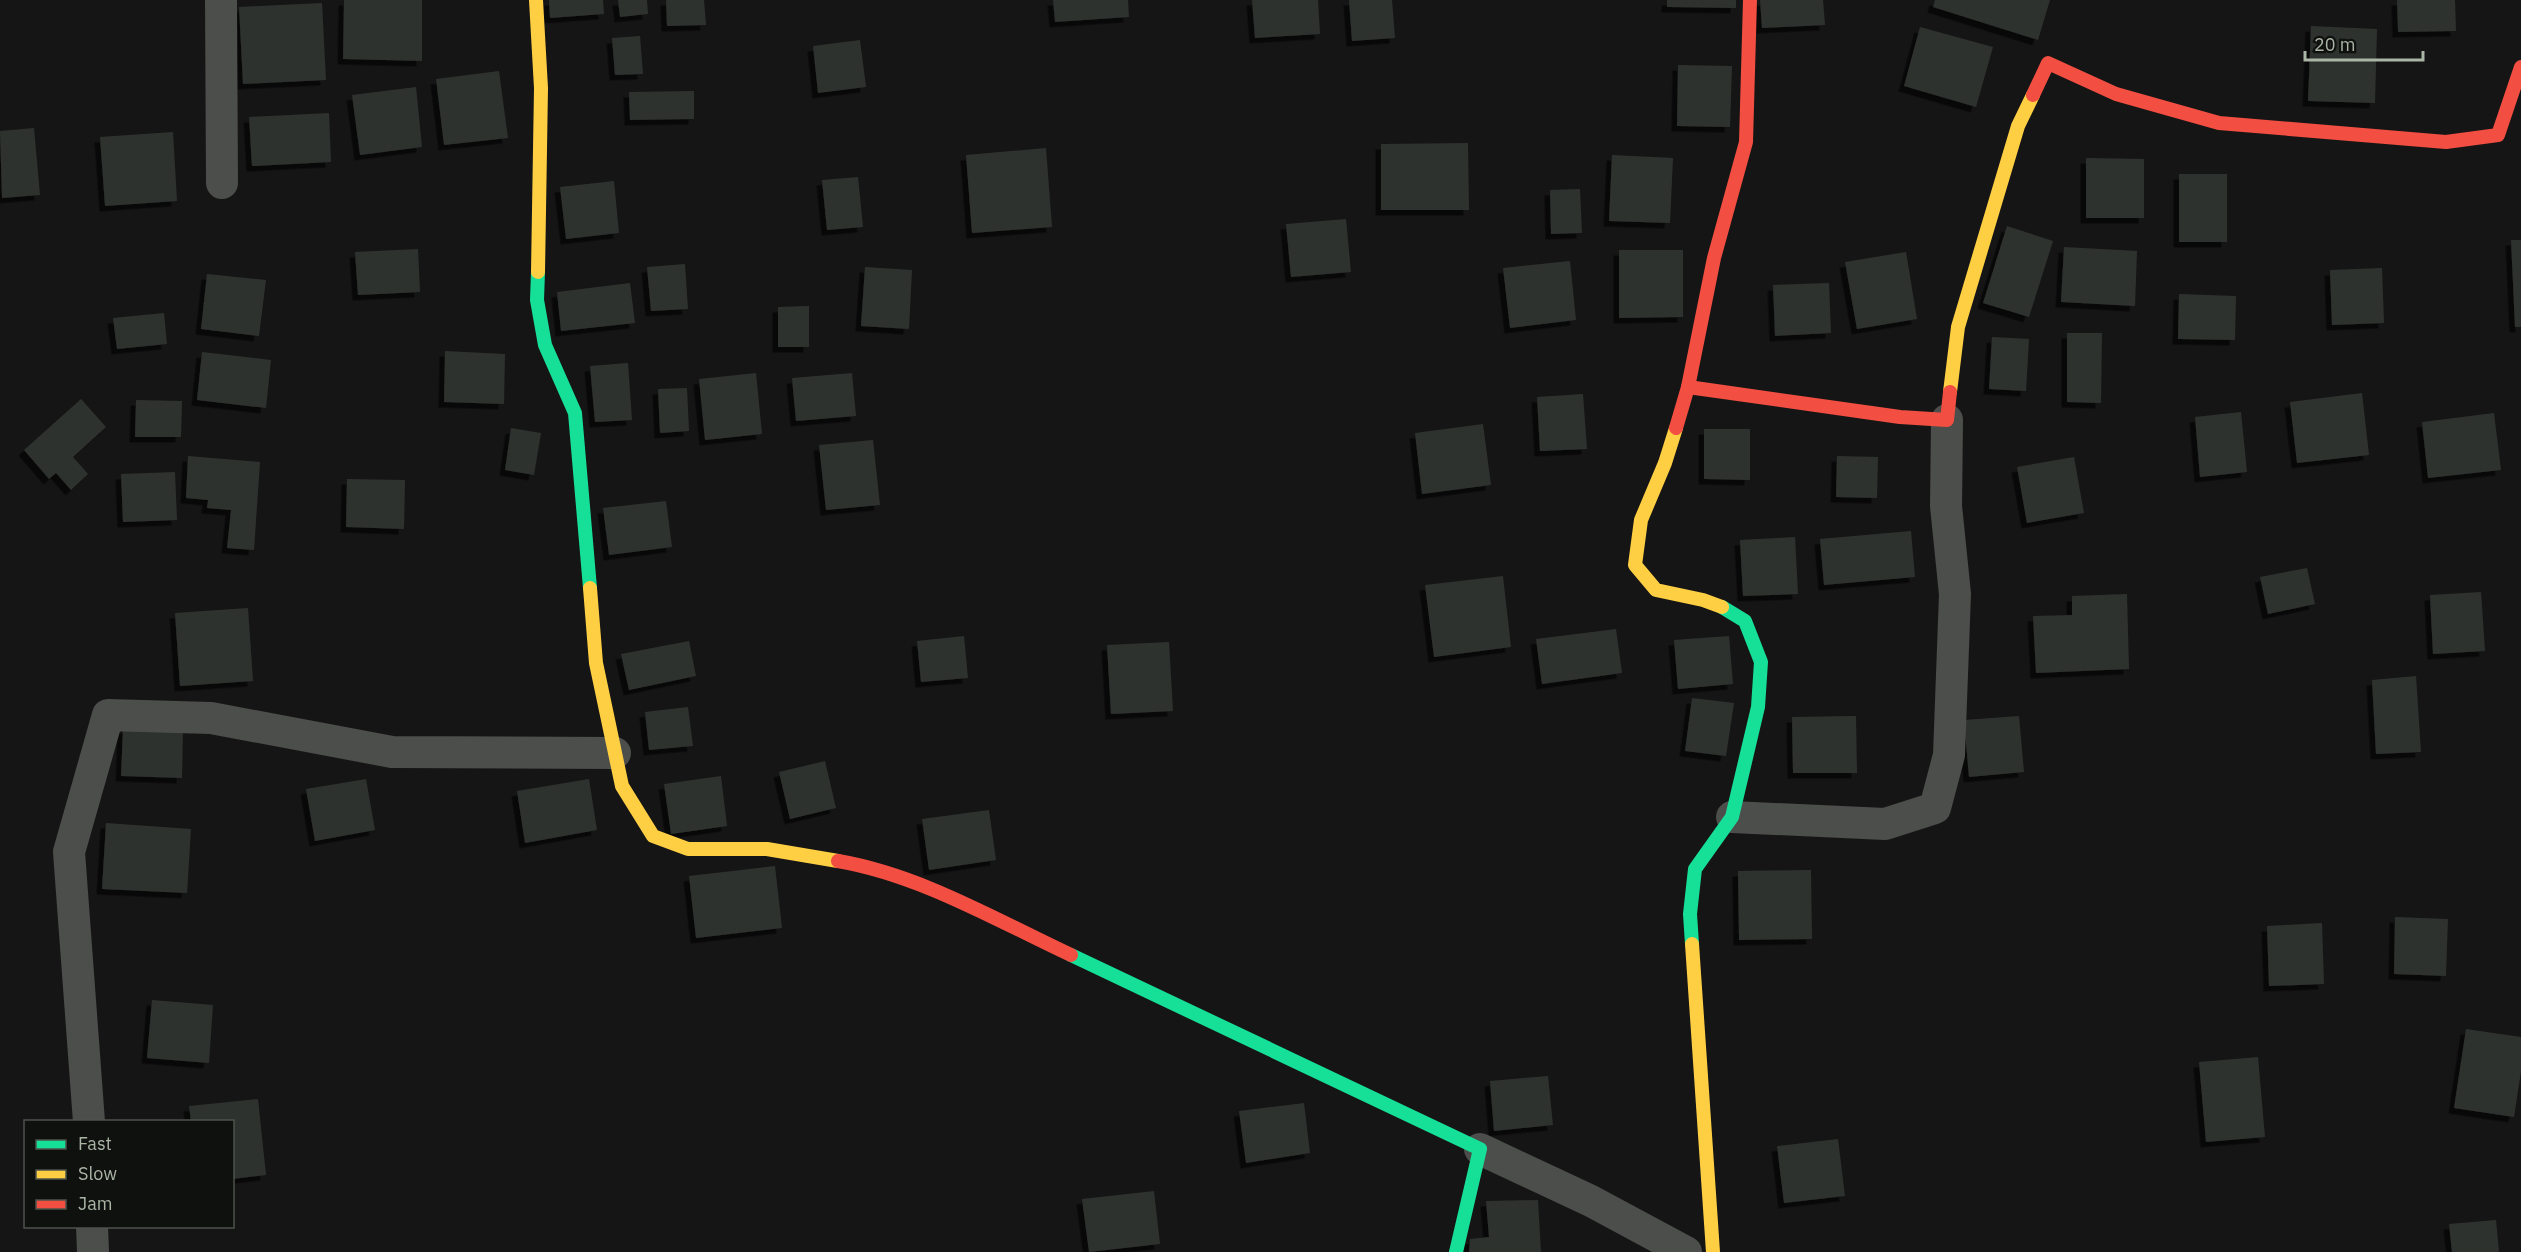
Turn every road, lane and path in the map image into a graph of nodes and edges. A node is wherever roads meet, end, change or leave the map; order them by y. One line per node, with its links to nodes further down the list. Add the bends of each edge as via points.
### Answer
1 (221, 0): 5 (street)
2 (536, 0): 8 (street, via 541,88 537,300 545,345 575,413 596,663)
3 (1750, 0): 6 (street, via 1746,142 1714,258)
4 (2521, 67): 7 (street, via 2498,135 2446,142 2219,123 2116,94 2048,63 2018,126 1958,327)
5 (222, 183)
6 (1688, 387): 7 (street); 9 (street, via 1665,463 1641,520 1635,565 1656,590 1703,600 1745,621 1761,662 1758,707)
7 (1947, 420): 9 (street, via 1946,506 1955,594 1949,755 1935,808 1886,824)
8 (615, 753): 10 (street, via 392,752 211,718 108,715 69,852); 11 (street, via 622,786 653,836 688,849 766,849 868,866 936,891)
9 (1732, 817): 16 (street, via 1695,869 1690,914)
10 (88, 1120)
11 (1480, 1149): 14 (street); 15 (street, via 1591,1201)
12 (92, 1228): 13 (street)
13 (93, 1252)
14 (1456, 1252)
15 (1686, 1252)
16 (1713, 1252)

